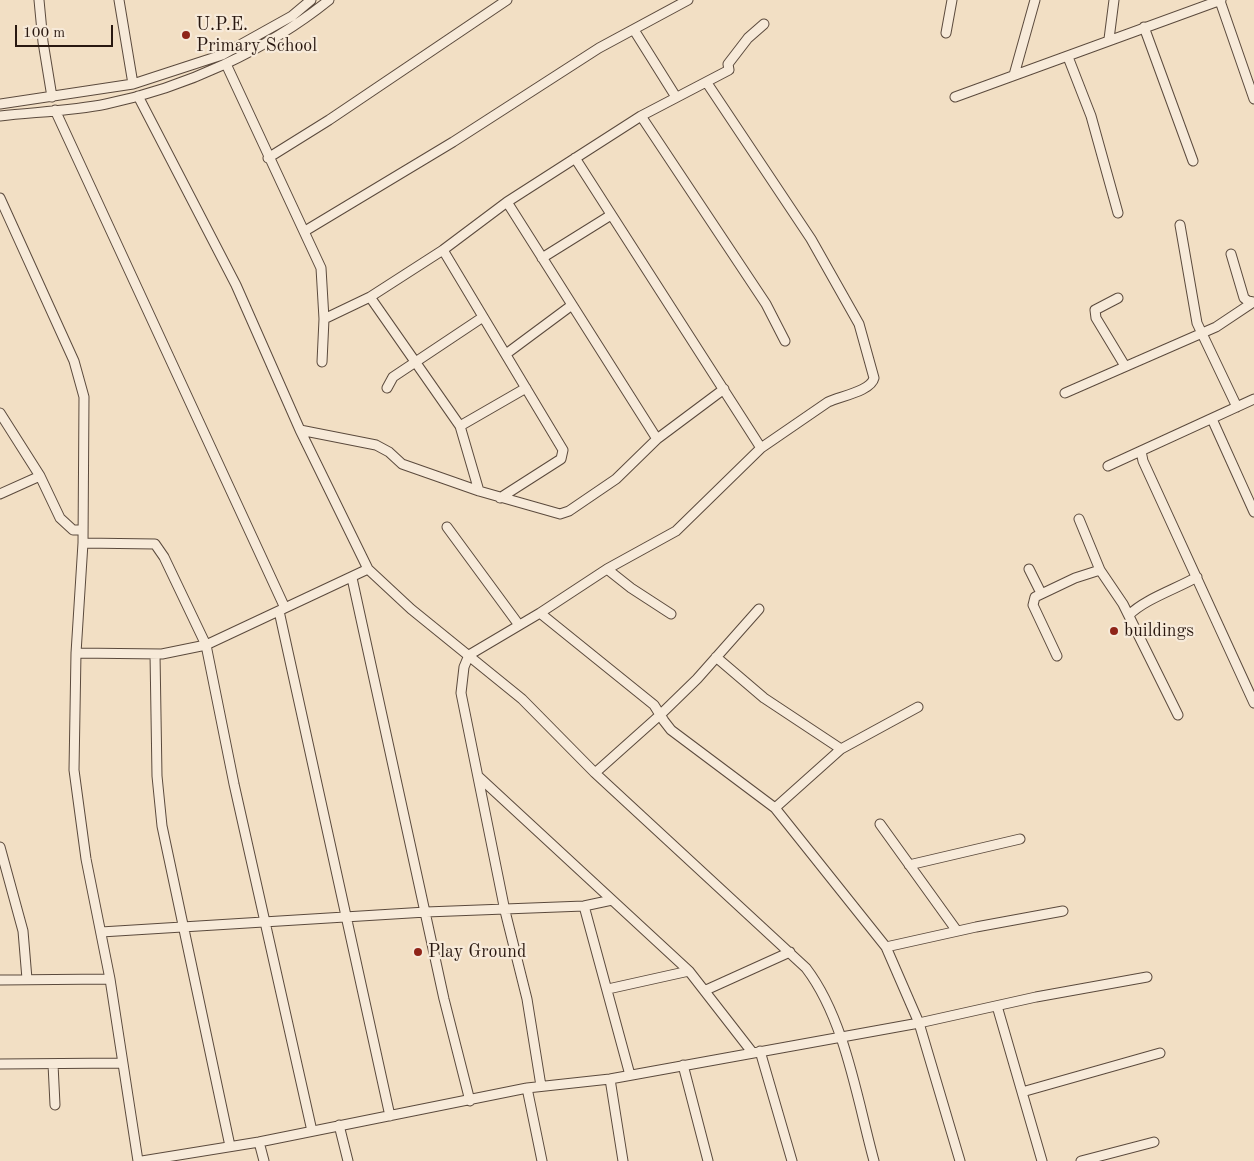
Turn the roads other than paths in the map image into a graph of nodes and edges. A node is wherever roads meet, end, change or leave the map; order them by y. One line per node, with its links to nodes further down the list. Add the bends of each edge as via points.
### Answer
1 (40, 0): 23 (street)
2 (120, 0): 21 (street)
3 (329, 0): 18 (street, via 299,23)
4 (507, 0): 31 (street)
5 (688, 0): 14 (street)
6 (952, 0): 15 (street)
7 (1035, 0): 19 (street)
8 (1114, 0): 16 (street)
9 (1220, 0): 11 (street); 26 (street)
10 (307, 2): 21 (street, via 292,16 222,55)
11 (1200, 4): 13 (street)
12 (764, 24): 20 (street, via 748,38 728,64 729,70)
13 (1144, 27): 16 (street); 33 (street)
14 (634, 30): 24 (street); 39 (street, via 599,48 453,142)
15 (946, 33)
16 (1109, 39): 17 (street)
17 (1068, 57): 19 (street); 36 (street, via 1091,116)
18 (226, 64): 22 (street); 31 (street)
19 (1014, 75): 25 (street)
20 (707, 83): 24 (street); 66 (street, via 811,239 859,324 874,378 869,387 828,402)
21 (133, 84): 23 (street)
22 (138, 96): 28 (street); 64 (street, via 236,285)
23 (52, 97): 27 (street)
24 (676, 97): 30 (street)
25 (955, 97)
26 (1254, 99)
27 (0, 104)
28 (54, 110): 29 (street); 88 (street)
29 (0, 116)
30 (641, 116): 32 (street); 50 (street, via 766,304)
31 (268, 158): 39 (street)
32 (575, 158): 35 (street); 37 (street)
33 (1193, 161)
34 (0, 198): 76 (street, via 80,378 84,397)
35 (508, 202): 40 (street); 42 (street)
36 (1118, 213)
37 (611, 215): 42 (street); 57 (street)
38 (1180, 225): 49 (street)
39 (305, 231): 48 (street, via 321,268)
40 (443, 250): 43 (street); 47 (street)
41 (1231, 254): 45 (street, via 1244,298)
42 (542, 258): 46 (street)
43 (370, 297): 48 (street); 53 (street)
44 (1118, 298): 54 (street, via 1095,310 1096,318)
45 (1253, 302): 49 (street, via 1216,327)
46 (572, 305): 51 (street); 65 (street)
47 (483, 317): 51 (street); 53 (street)
48 (324, 319): 52 (street)
49 (1201, 332): 54 (street); 60 (street)
50 (785, 341)
51 (506, 354): 56 (street)
52 (322, 362)
53 (415, 363): 55 (street, via 393,377); 63 (street)
54 (1126, 366): 58 (street)
55 (387, 388)
56 (526, 388): 63 (street); 72 (street, via 563,455)
57 (724, 389): 65 (street); 66 (street)
58 (1065, 393)
59 (1254, 399): 60 (street)
60 (1237, 407): 62 (street)
61 (0, 413): 69 (street)
62 (1212, 419): 67 (street); 73 (street)
63 (460, 426): 70 (street)
64 (300, 430): 70 (street, via 376,445 402,464); 78 (street)
65 (657, 439): 72 (street, via 616,479 564,513 556,514)
66 (760, 448): 79 (street, via 676,530)
67 (1141, 450): 68 (street); 82 (street)
68 (1108, 466)
69 (40, 476): 71 (street); 76 (street, via 60,518 73,530)
70 (479, 491): 72 (street)
71 (0, 494)
72 (500, 498)
73 (1254, 512)
74 (1079, 520): 81 (street)
75 (447, 527): 92 (street)
76 (83, 530): 77 (street)
77 (83, 543): 93 (street, via 156,544); 94 (street)
78 (368, 569): 83 (street); 96 (street, via 411,609)
79 (607, 569): 89 (street); 90 (street)
80 (1029, 569): 84 (street)
81 (1100, 570): 84 (street); 85 (street)
82 (1197, 577): 86 (street); 99 (street)
83 (352, 578): 88 (street); 115 (street)
84 (1041, 593): 97 (street, via 1035,597 1033,605)
85 (1123, 604): 86 (street); 91 (street)
86 (1138, 606): 91 (street)
87 (759, 609): 98 (street)
88 (282, 610): 93 (street); 116 (street)
89 (540, 613): 92 (street); 101 (street, via 654,705)
90 (671, 614)
91 (1129, 615): 102 (street)
92 (519, 625): 96 (street)
93 (206, 644): 95 (street); 117 (street)
94 (76, 653): 95 (street); 120 (street, via 76,797)
95 (155, 654): 118 (street, via 159,800)
96 (469, 655): 104 (street, via 522,699); 105 (street, via 461,693)
97 (1057, 656)
98 (716, 657): 101 (street); 103 (street, via 764,698)
99 (1254, 703)
100 (918, 707): 103 (street)
101 (660, 715): 104 (street); 106 (street, via 672,730)
102 (1178, 715)
103 (841, 749): 106 (street)
104 (595, 772): 122 (street)
105 (479, 777): 111 (street); 113 (street)
106 (775, 808): 121 (street)
107 (880, 824): 110 (street)
108 (1020, 839): 110 (street)
109 (0, 847): 125 (street, via 23,931)
110 (910, 865): 119 (street)
111 (612, 900): 112 (street); 123 (street)
112 (584, 906): 113 (street); 128 (street)
113 (506, 910): 115 (street); 141 (street)
114 (1063, 911): 119 (street)
115 (426, 912): 116 (street); 144 (street)
116 (346, 917): 117 (street); 146 (street)
117 (265, 922): 118 (street); 148 (street)
118 (184, 928): 120 (street); 151 (street)
119 (957, 931): 121 (street)
120 (101, 932): 126 (street)
121 (886, 948): 131 (street)
122 (790, 952): 129 (street); 132 (street, via 818,983 832,1010)
123 (689, 971): 128 (street); 129 (street)
124 (1147, 977): 130 (street)
125 (27, 979): 126 (street); 127 (street)
126 (110, 979): 135 (street)
127 (0, 980)
128 (608, 988): 139 (street)
129 (706, 990): 133 (street)
130 (996, 1006): 131 (street); 143 (street)
131 (919, 1023): 132 (street); 162 (street)
132 (840, 1036): 133 (street); 161 (street)
133 (756, 1051): 138 (street); 160 (street)
134 (1160, 1053): 143 (street)
135 (123, 1062): 137 (street); 153 (street)
136 (0, 1064): 137 (street)
137 (53, 1064): 145 (street)
138 (684, 1065): 139 (street); 159 (street)
139 (630, 1075): 140 (street)
140 (610, 1079): 141 (street); 158 (street)
141 (541, 1086): 142 (street)
142 (527, 1088): 144 (street); 157 (street)
143 (1022, 1092): 163 (street)
144 (470, 1101): 146 (street)
145 (55, 1105)
146 (390, 1116): 147 (street)
147 (339, 1125): 148 (street); 156 (street)
148 (312, 1131): 149 (street)
149 (259, 1142): 151 (street); 155 (street)
150 (1154, 1142): 164 (street)
151 (230, 1146): 152 (street)
152 (175, 1159): 154 (street)
153 (138, 1161)
154 (142, 1161)
155 (264, 1161)
156 (348, 1161)
157 (542, 1161)
158 (623, 1161)
159 (708, 1161)
160 (792, 1161)
161 (874, 1161)
162 (960, 1161)
163 (1042, 1161)
164 (1081, 1161)

